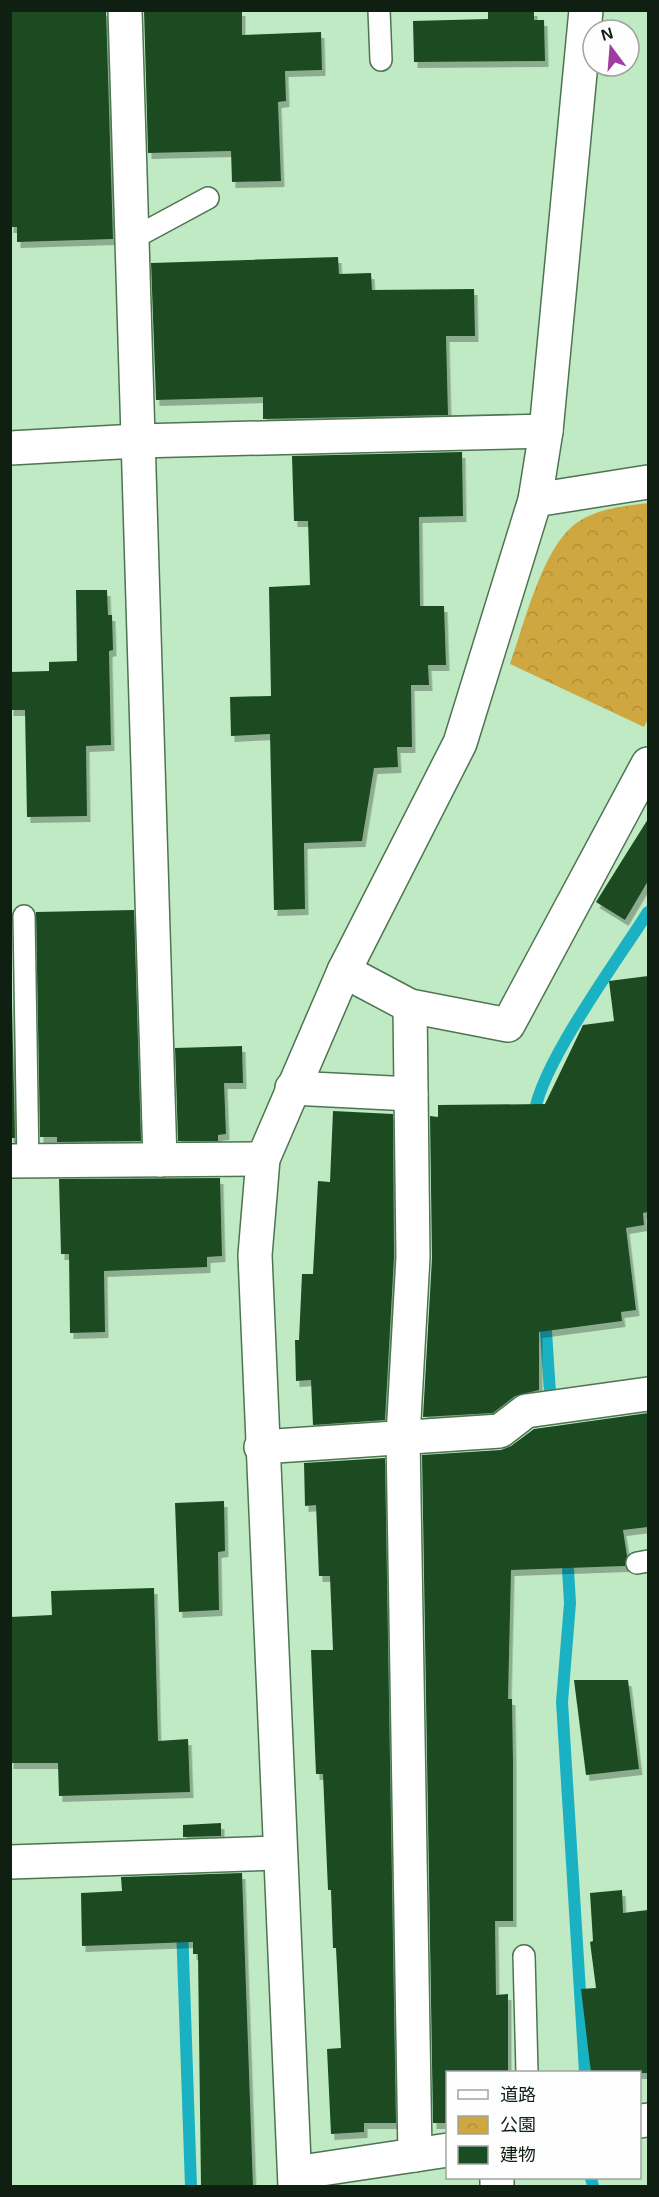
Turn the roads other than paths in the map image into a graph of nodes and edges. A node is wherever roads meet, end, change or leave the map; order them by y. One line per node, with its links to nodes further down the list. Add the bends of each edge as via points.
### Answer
1 (125, 10): 6 (street)
2 (380, 10): 4 (lane)
3 (585, 10): 7 (street)
4 (381, 60)
5 (207, 198): 6 (lane)
6 (132, 239): 8 (street)
7 (546, 431): 8 (street); 11 (street)
8 (137, 441): 9 (street); 19 (street)
9 (10, 448)
10 (648, 482): 11 (street)
11 (535, 500): 14 (street, via 460,743)
12 (648, 764): 15 (street, via 508,1025)
13 (24, 916): 20 (lane)
14 (344, 971): 15 (street); 16 (street)
15 (410, 1006): 17 (street)
16 (292, 1088): 17 (street); 18 (street)
17 (411, 1094): 22 (street, via 413,1257)
18 (263, 1159): 19 (street); 23 (street, via 255,1255)
19 (160, 1160): 20 (street)
20 (19, 1162)
21 (648, 1394): 22 (street, via 526,1411 500,1431)
22 (403, 1437): 23 (street); 29 (street)
23 (261, 1447): 24 (street)
24 (279, 1853): 25 (street); 30 (street)
25 (10, 1862)
26 (524, 1956): 27 (lane)
27 (527, 2071)
28 (446, 2150): 29 (street)
29 (415, 2155): 30 (street)
30 (295, 2180)

